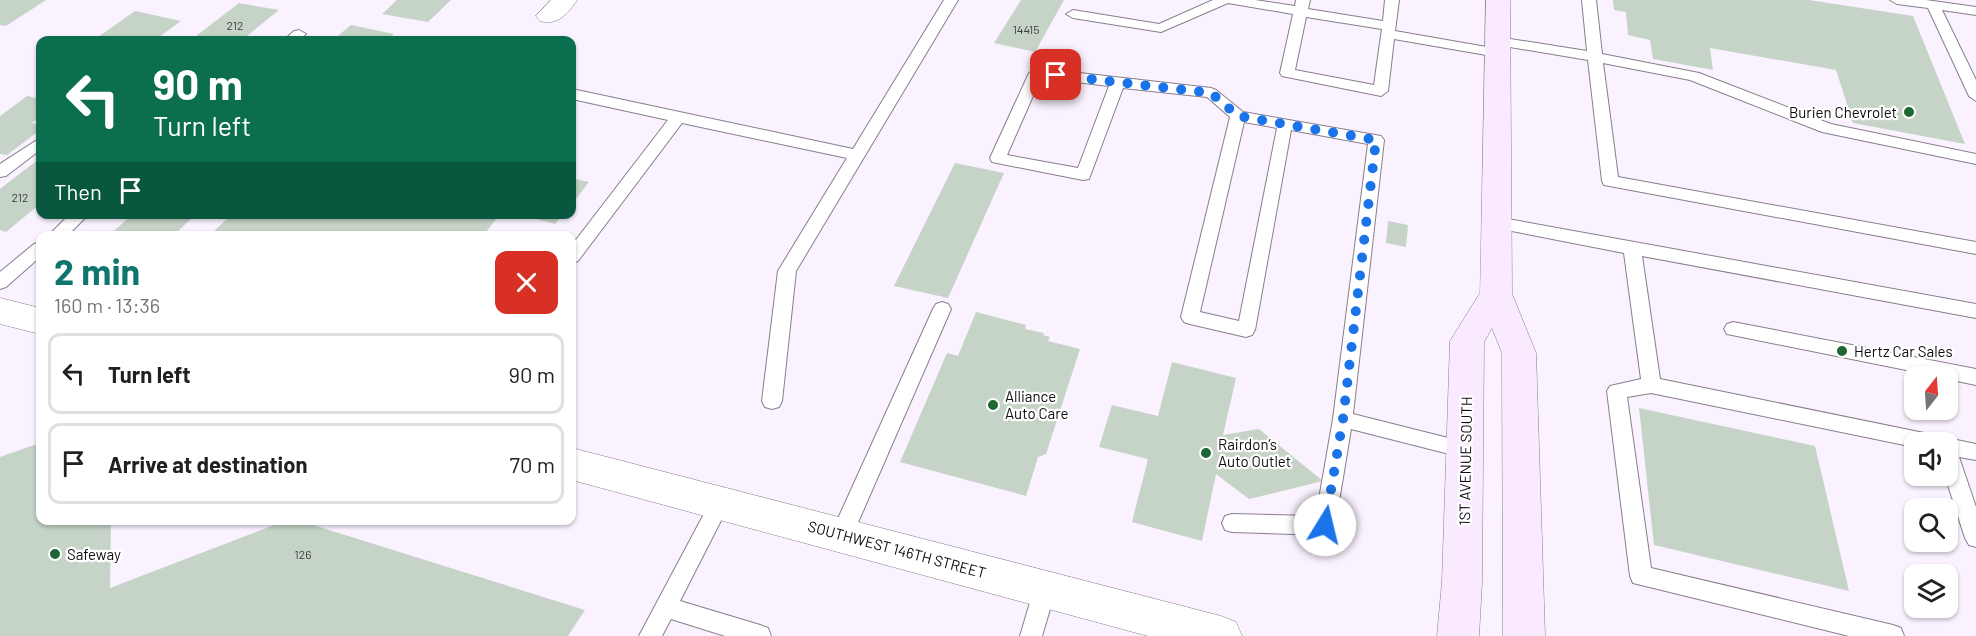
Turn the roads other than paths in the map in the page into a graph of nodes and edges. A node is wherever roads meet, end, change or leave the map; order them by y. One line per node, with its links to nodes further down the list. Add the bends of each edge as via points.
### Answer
1 (951, 0): 23 (lane)
2 (1224, 0): 11 (lane, via 1161,28)
3 (1230, 0): 9 (lane)
4 (1392, 0): 12 (lane)
5 (1498, 0): 13 (main road)
6 (1589, 0): 14 (lane)
7 (1897, 0): 8 (lane)
8 (1933, 5): 10 (lane); 15 (lane)
9 (1302, 6): 12 (lane); 12 (lane, via 1287,74 1381,91)
10 (1976, 11)
11 (1073, 15)
12 (1389, 30): 13 (lane)
13 (1498, 47): 14 (lane); 27 (main road)
14 (1595, 57): 24 (lane, via 1694,76 1827,128); 30 (lane, via 1610,182)
15 (1971, 74): 18 (lane)
16 (1118, 82): 16 (lane, via 1036,73 998,158 1083,175); 19 (lane, via 1211,93)
17 (576, 95): 20 (lane)
18 (1976, 96)
19 (1238, 116): 21 (lane); 21 (lane, via 1190,317 1246,330)
20 (678, 117): 23 (lane); 32 (lane)
21 (1285, 124): 43 (lane, via 1376,140)
22 (36, 146): 25 (lane)
23 (858, 155): 42 (lane, via 787,271)
24 (1976, 159)
25 (0, 172)
26 (75, 219): 28 (lane)
27 (1497, 223): 29 (lane); 34 (main road)
28 (62, 231)
29 (1632, 248): 37 (lane); 41 (lane)
30 (1976, 248)
31 (36, 251): 33 (lane)
32 (576, 252)
33 (0, 282)
34 (1496, 294): 45 (main road, 1ST AVENUE SOUTH, via 1467,342); 61 (main road, via 1519,353)
35 (942, 309): 52 (lane)
36 (0, 311): 38 (street)
37 (1976, 311)
38 (36, 320)
39 (1733, 329): 40 (lane)
40 (1976, 377)
41 (1651, 385): 44 (lane); 62 (lane, via 1617,391 1641,576)
42 (772, 401)
43 (1343, 419): 45 (lane); 51 (lane, via 1325,525)
44 (1904, 437)
45 (1465, 450): 60 (main road, 1ST AVENUE SOUTH)
46 (1958, 450): 47 (lane)
47 (1976, 452)
48 (576, 465): 50 (street, SOUTHWEST 146TH STREET)
49 (1958, 482): 53 (lane)
50 (721, 501): 52 (street, SOUTHWEST 146TH STREET); 55 (lane)
51 (1232, 523)
52 (842, 534): 54 (street, SOUTHWEST 146TH STREET)
53 (1976, 538)
54 (1045, 589): 58 (lane); 59 (street, SOUTHWEST 146TH STREET)
55 (665, 607): 56 (lane); 57 (lane)
56 (650, 636)
57 (760, 636)
58 (1031, 636)
59 (1221, 636)
60 (1458, 636)
61 (1524, 636)
62 (1893, 636)

